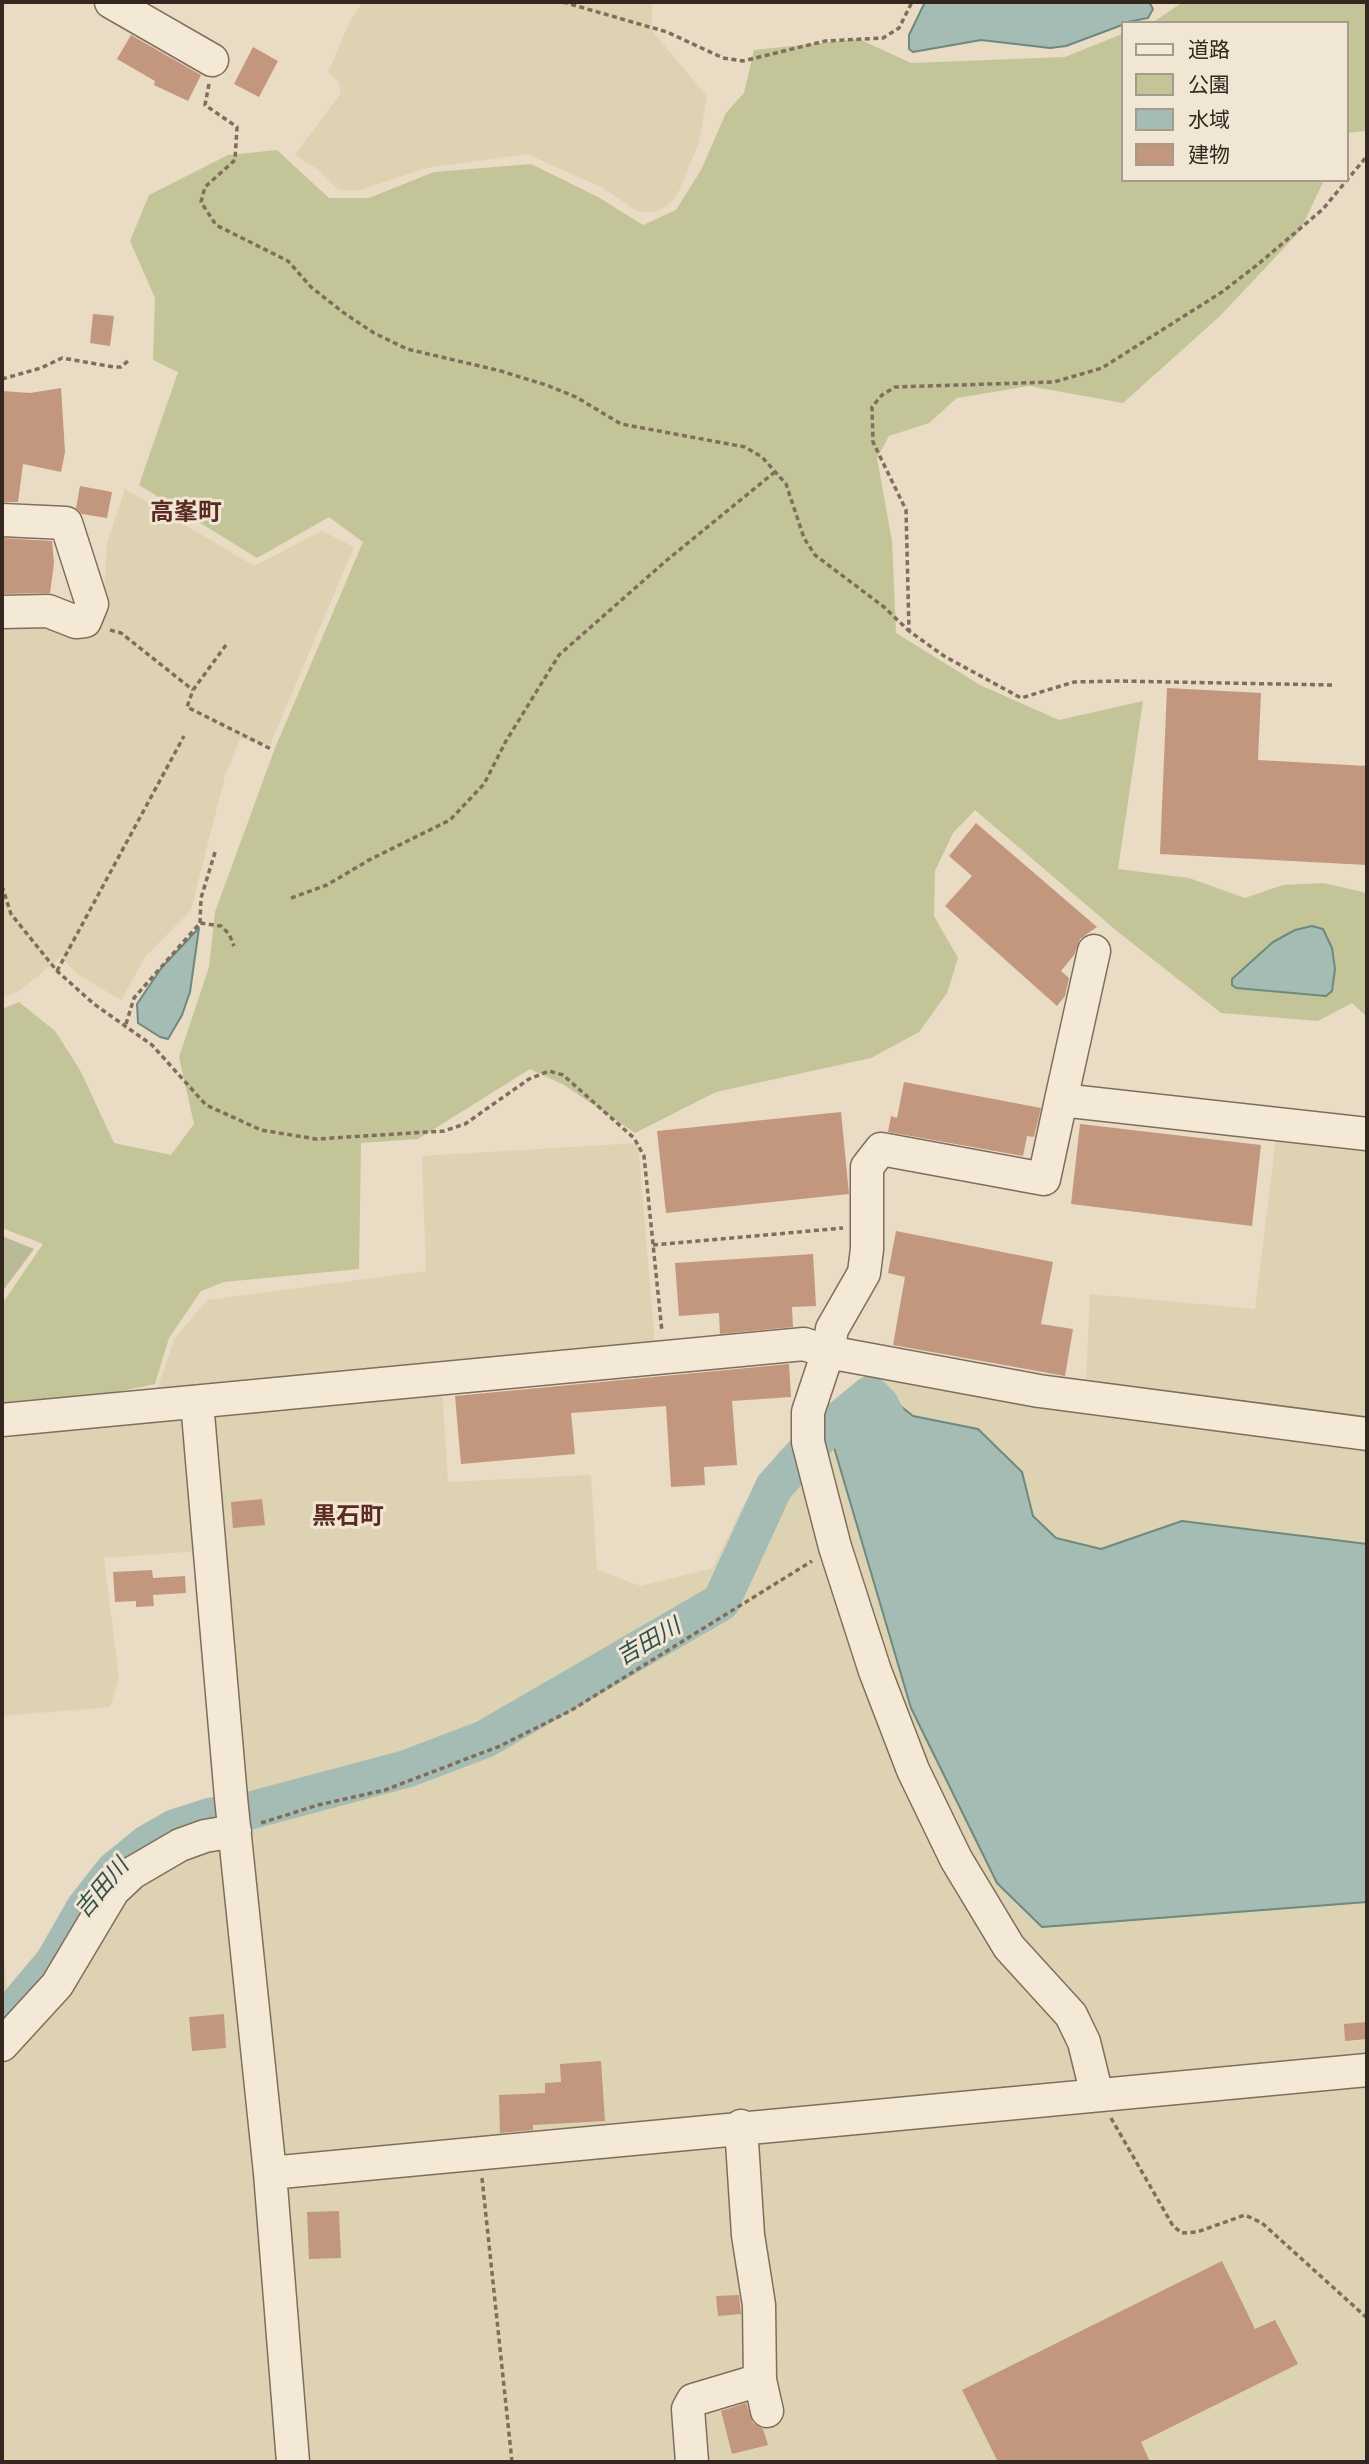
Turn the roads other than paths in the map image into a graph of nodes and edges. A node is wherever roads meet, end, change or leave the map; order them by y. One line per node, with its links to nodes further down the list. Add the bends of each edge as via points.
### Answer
1 (111, 2): 2 (street)
2 (212, 60)
3 (2, 520): 4 (street, via 66,523 92,604 85,621 76,622 48,611)
4 (2, 611)
5 (1094, 951): 6 (street)
6 (1061, 1100): 7 (street); 8 (street, via 1044,1180 881,1149 867,1167 864,1273 832,1329)
7 (1367, 1134)
8 (828, 1352): 9 (street, via 804,1344); 11 (street, via 1039,1391); 15 (street, via 808,1412 808,1442 835,1547 875,1671 919,1782 956,1859 1009,1947 1071,2015 1084,2042)
9 (197, 1402): 10 (street); 12 (street)
10 (2, 1420)
11 (1367, 1434)
12 (235, 1830): 13 (street, via 180,1845 132,1873 113,1891 57,1985); 17 (street)
13 (2, 2045)
14 (1367, 2070): 15 (street)
15 (1097, 2095): 16 (street)
16 (741, 2126): 17 (street); 18 (street, via 758,2305)
17 (270, 2173): 20 (street)
18 (760, 2380): 19 (street); 21 (street, via 693,2400 688,2409)
19 (767, 2411)
20 (292, 2462)
21 (692, 2462)

